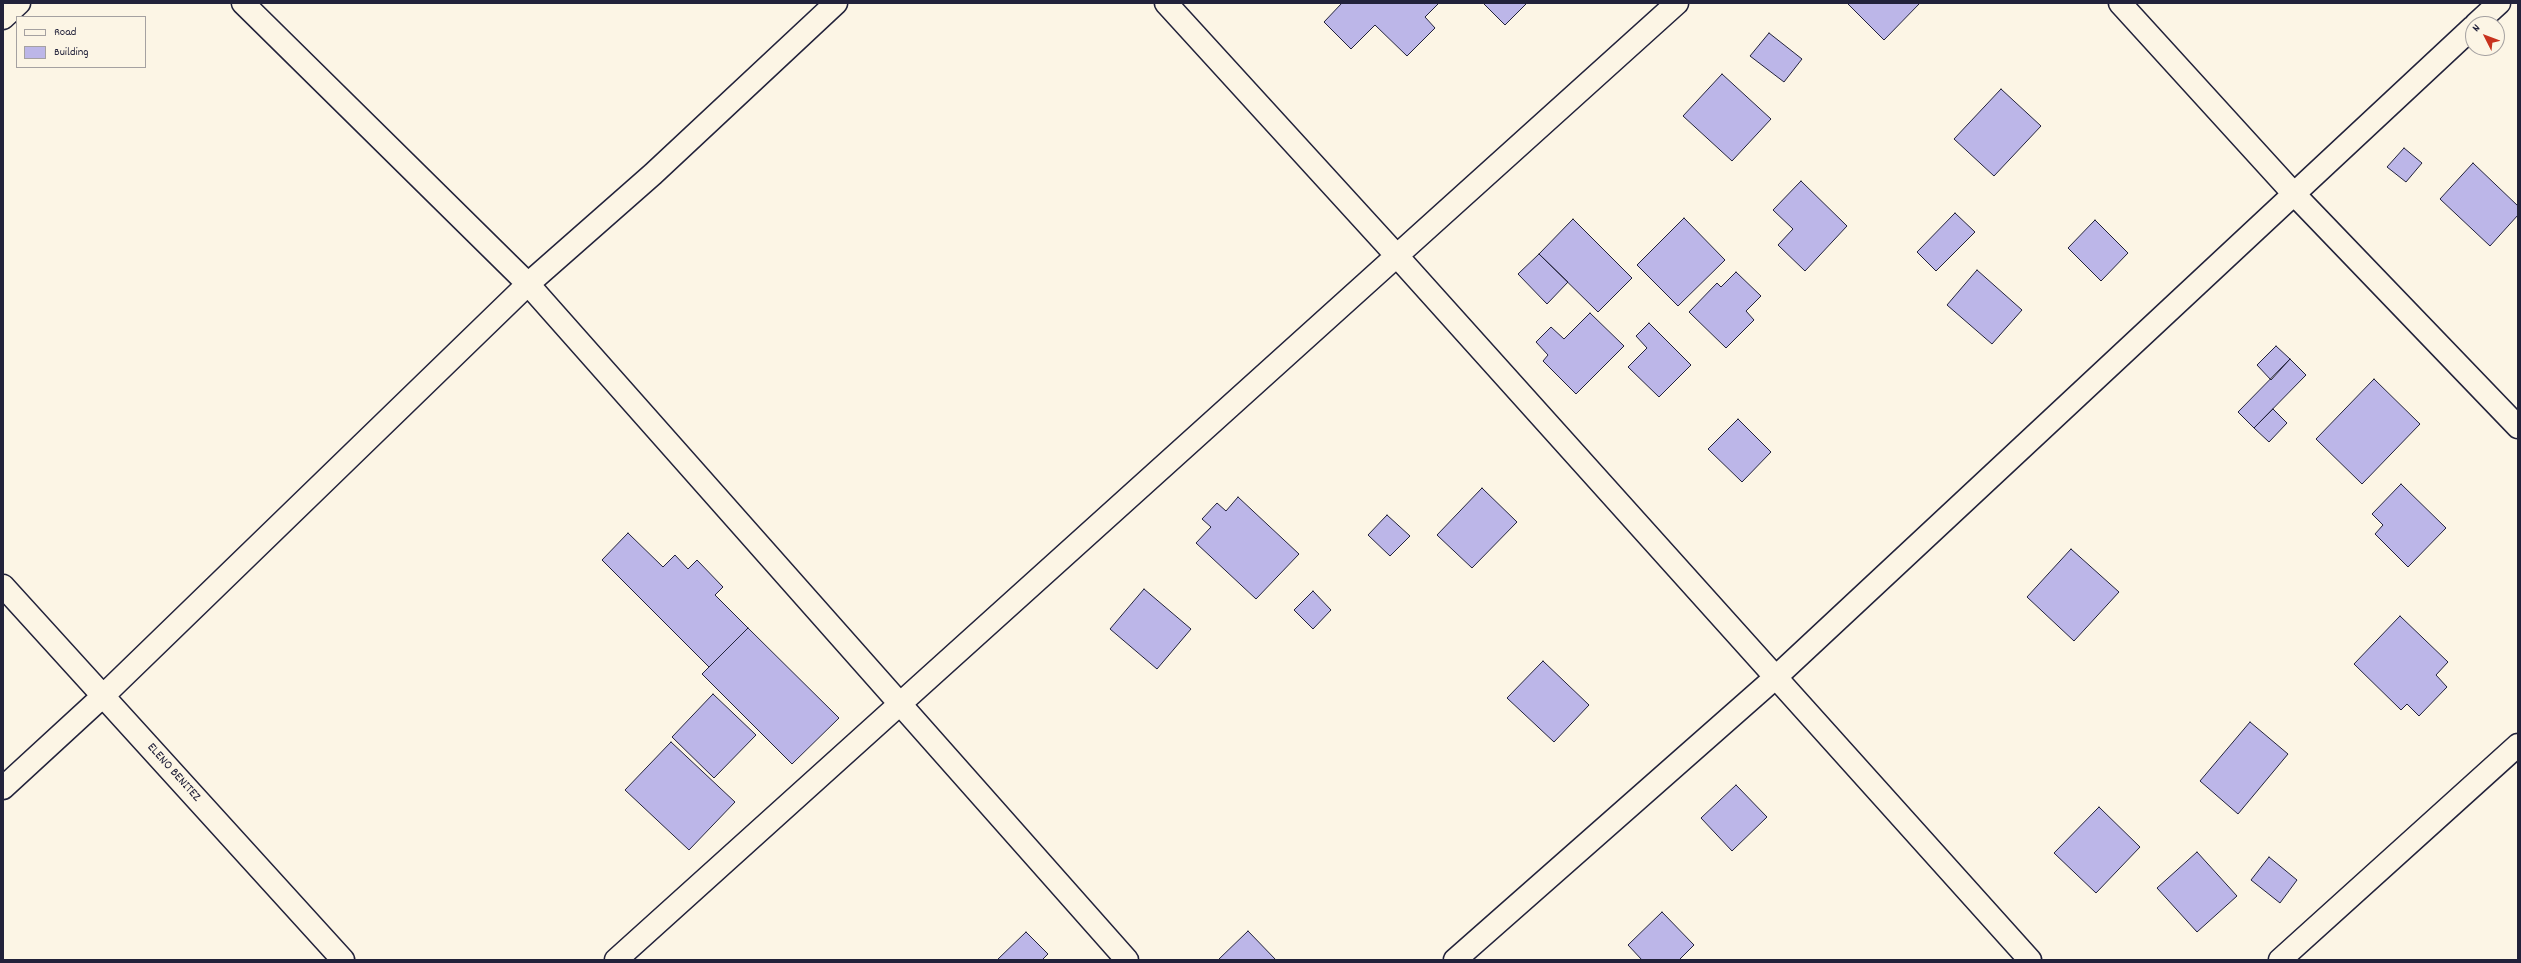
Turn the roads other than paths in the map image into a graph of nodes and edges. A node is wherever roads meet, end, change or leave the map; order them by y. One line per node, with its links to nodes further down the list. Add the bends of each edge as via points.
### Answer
1 (19, 3): 9 (street)
2 (244, 3): 13 (street)
3 (836, 3): 13 (street, via 653,174)
4 (1166, 3): 12 (street)
5 (1676, 3): 12 (street)
6 (2120, 3): 11 (street)
7 (2499, 3): 8 (street)
8 (2485, 16)
9 (3, 18)
10 (2465, 34): 11 (street)
11 (2294, 194): 14 (street); 16 (street)
12 (1397, 256): 16 (street); 18 (street)
13 (528, 284): 17 (street); 18 (street)
14 (2518, 427)
15 (3, 586): 17 (street, ELENO BENITEZ)
16 (1776, 677): 24 (street); 25 (street)
17 (103, 696): 20 (street); 21 (street, ELENO BENITEZ)
18 (900, 704): 22 (street); 23 (street)
19 (2518, 745): 26 (street)
20 (3, 788)
21 (343, 960)
22 (616, 960)
23 (1127, 960)
24 (1455, 960)
25 (2030, 960)
26 (2280, 960)

